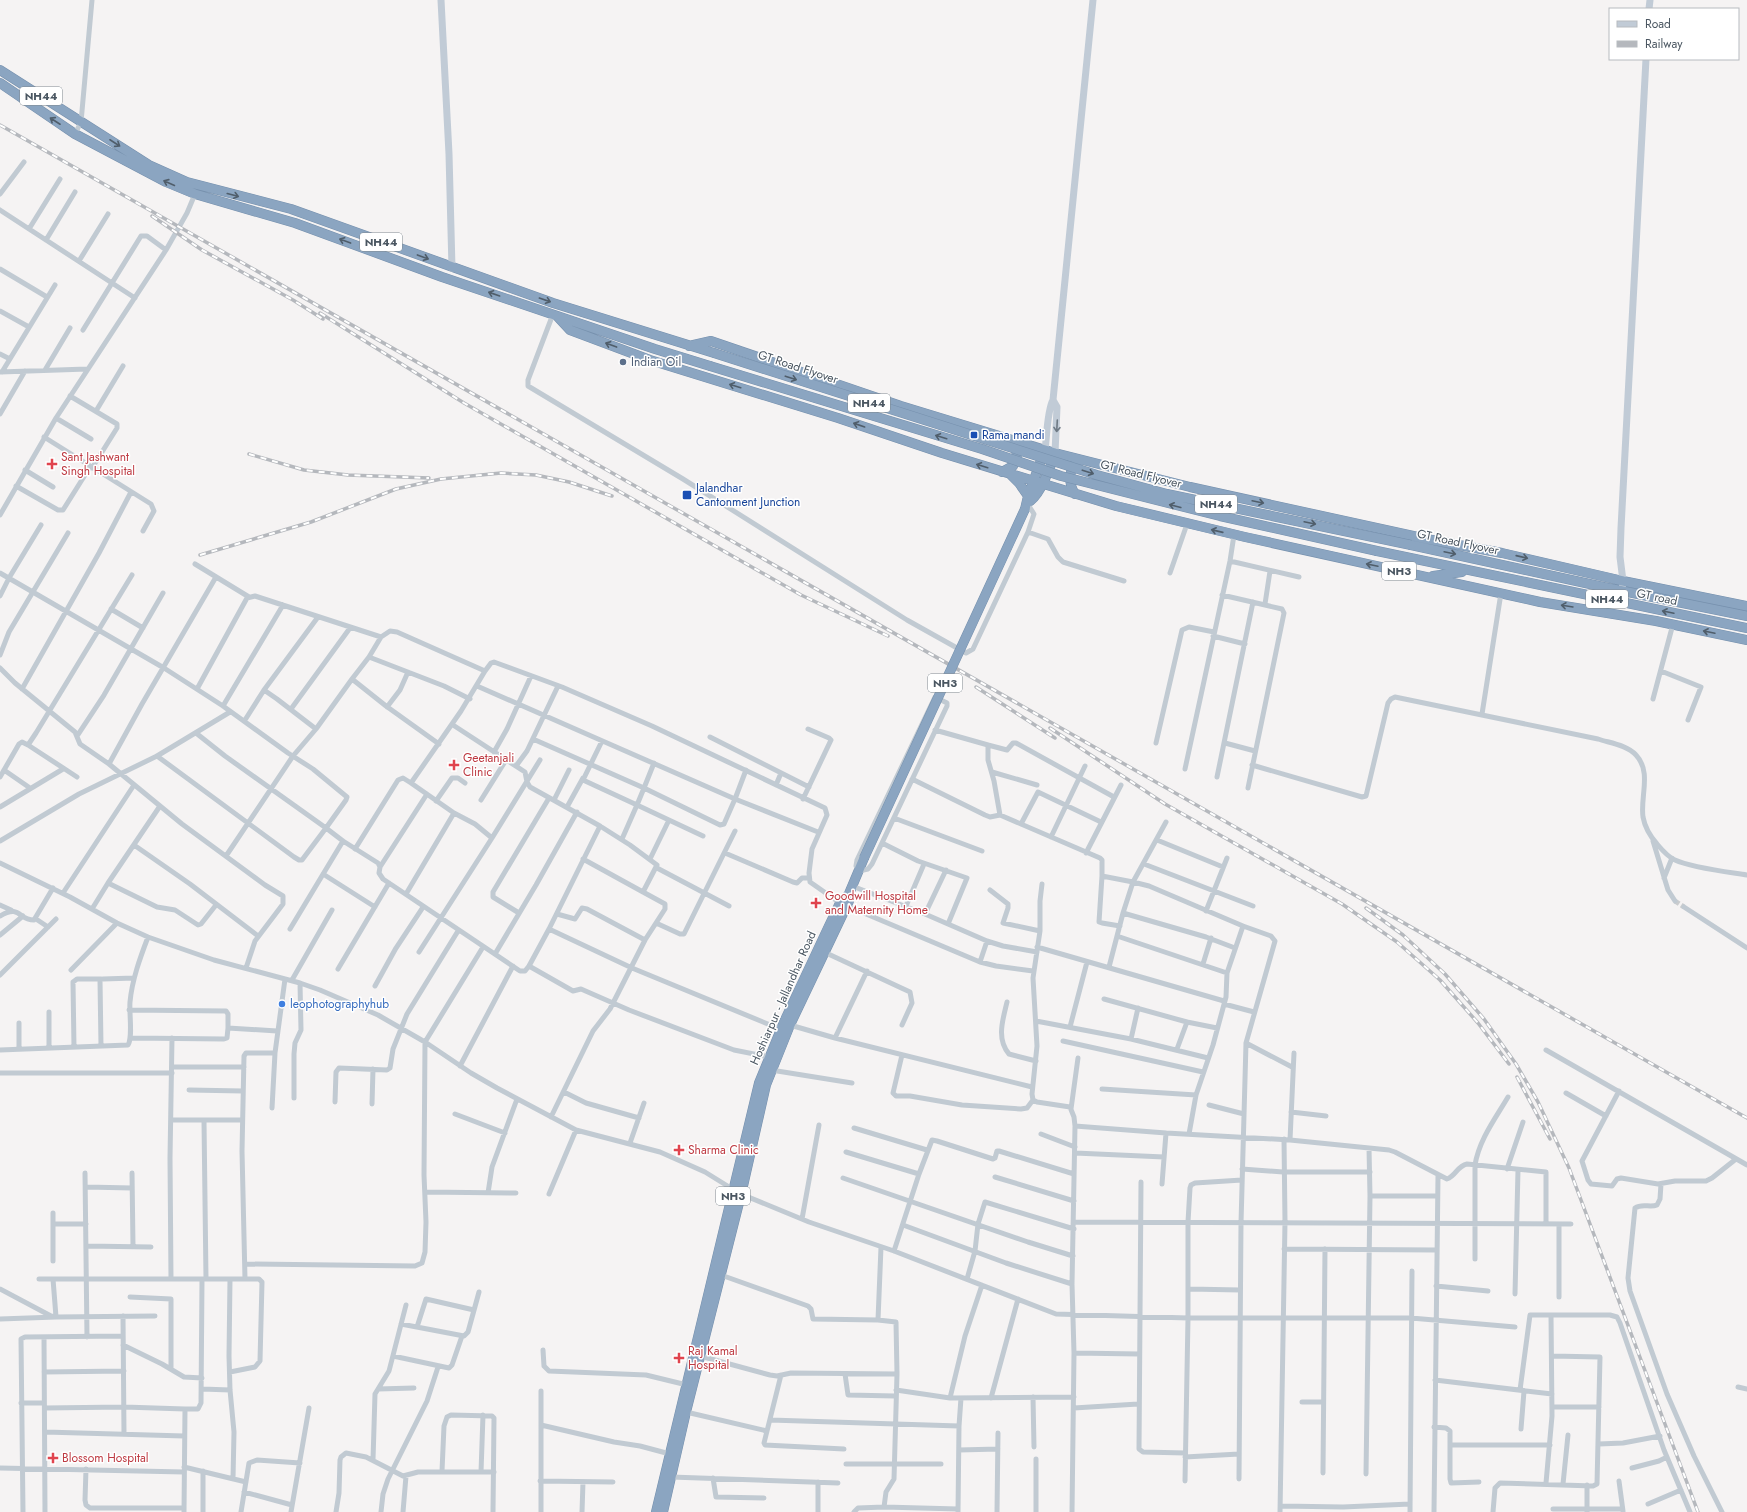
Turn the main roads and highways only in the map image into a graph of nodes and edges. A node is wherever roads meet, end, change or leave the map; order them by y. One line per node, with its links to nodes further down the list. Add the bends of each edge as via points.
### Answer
1 (0, 70): 4 (highway, NH44, one-way to 4, via 149,165 187,182 291,209 553,303)
2 (0, 83): 3 (highway, NH44, one-way to 2, via 442,277 296,223 195,194 166,182 75,134)
3 (555, 315): 9 (highway, one-way to 3, via 832,416 650,360 570,330); 14 (highway, GT Road Flyover / NH44, one-way to 3, bridge, via 1220,516 1061,476 655,349)
4 (689, 346): 5 (highway, via 711,341 901,406); 16 (highway, GT Road Flyover / NH44, one-way to 16, bridge, via 1097,475 1167,494 1412,544)
5 (1008, 439): 6 (highway); 9 (highway, via 1015,445 1017,455 1013,466)
6 (1045, 450): 7 (highway); 10 (highway, NH3)
7 (1055, 453): 8 (highway); 11 (highway)
8 (1084, 460): 12 (highway, via 1076,463 1071,471 1071,488); 17 (highway, one-way to 17, via 1190,487)
9 (1006, 474): 10 (highway); 13 (highway, via 1019,483)
10 (1033, 482): 11 (highway); 13 (highway, NH3)
11 (1042, 485): 12 (highway, NH3); 13 (highway)
12 (1076, 494): 15 (highway, NH3, one-way to 12, via 1187,524)
13 (1027, 503): 21 (highway, Hoshiarpur - Jallandhar Road / NH3, bridge, via 858,871 848,896 849,901)
14 (1468, 571): 15 (highway); 19 (highway, GT road / NH44, one-way to 14)
15 (1427, 577): 20 (highway, NH3, one-way to 15, via 1673,624 1540,602)
16 (1622, 591): 18 (highway, GT road / NH44)
17 (1747, 606)
18 (1747, 616)
19 (1747, 628)
20 (1747, 640)
21 (843, 904): 22 (highway, Hoshiarpur - Jallandhar Road / NH3, via 771,1070); 22 (highway, Hoshiarpur - Jallandhar Road / NH3, via 780,1029 759,1083)
22 (738, 1192): 23 (highway, Hoshiarpur - Jallandhar Road / NH3); 24 (highway, Hoshiarpur - Jallandhar Road / NH3, via 721,1275)
23 (656, 1512)
24 (663, 1512)

